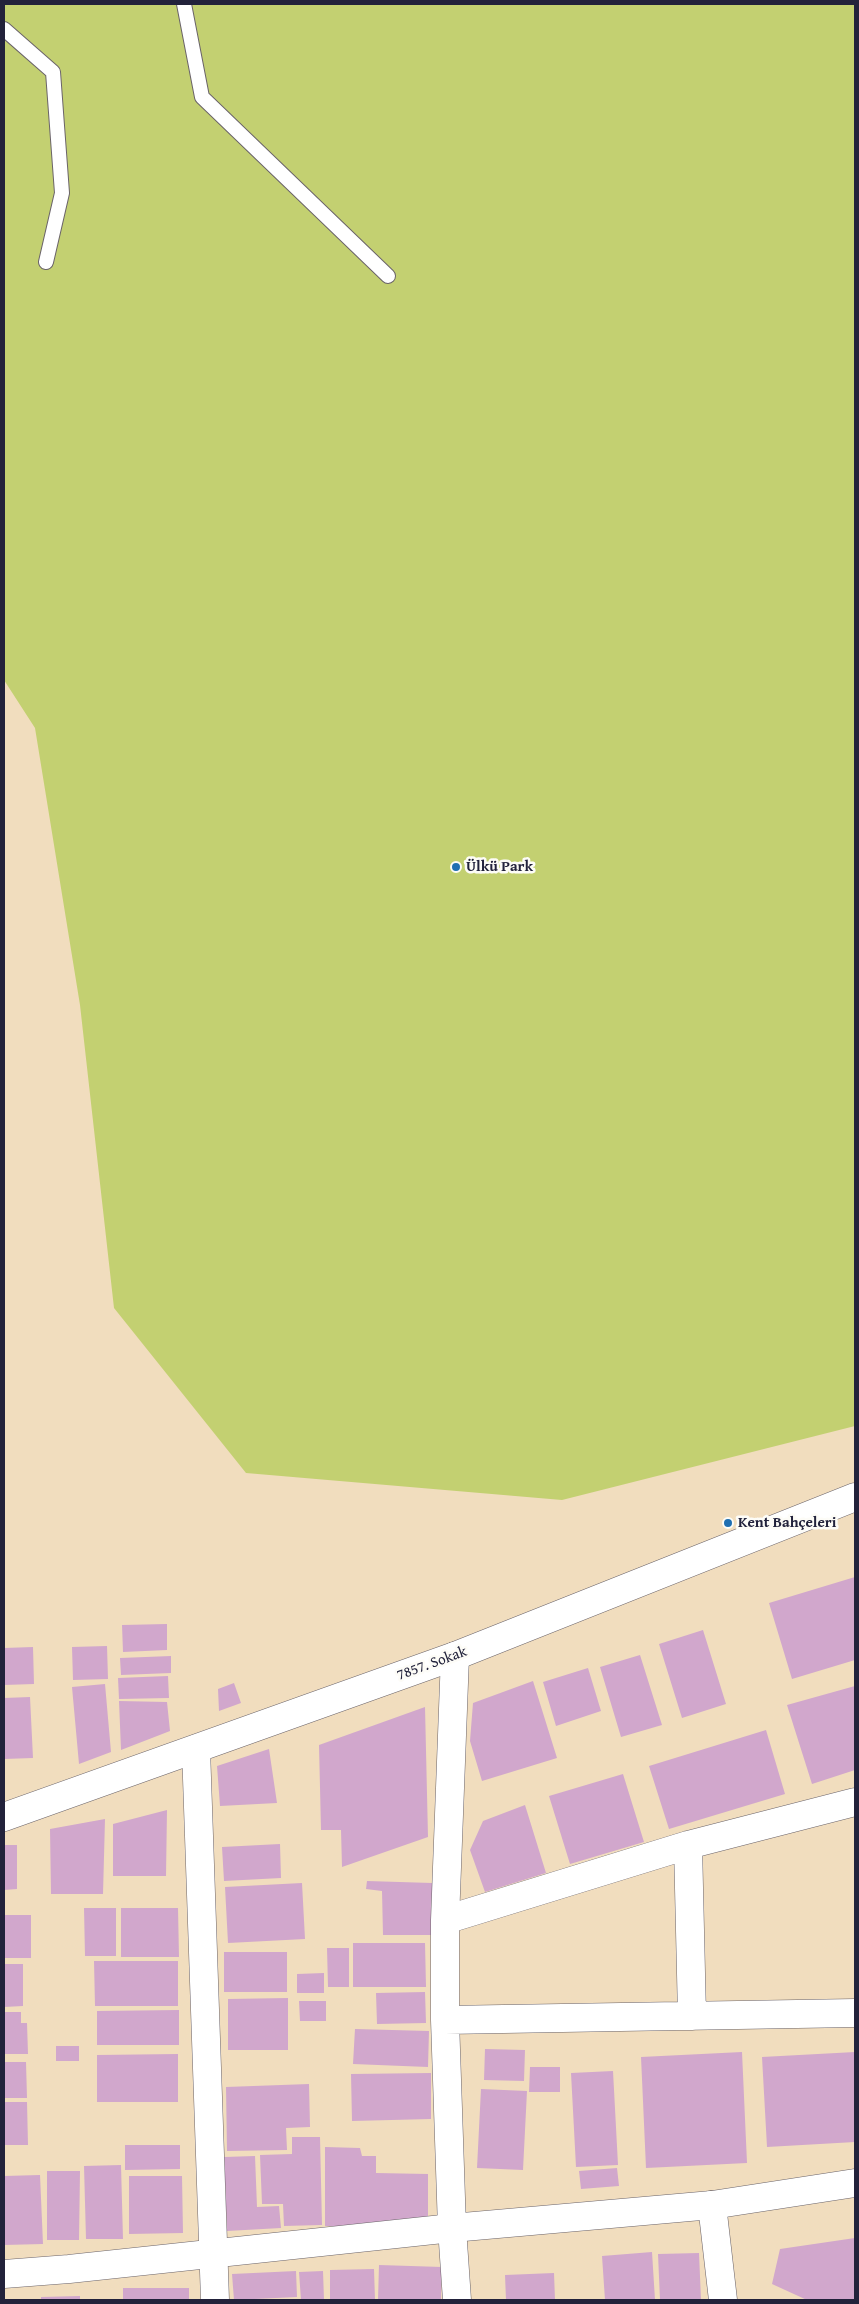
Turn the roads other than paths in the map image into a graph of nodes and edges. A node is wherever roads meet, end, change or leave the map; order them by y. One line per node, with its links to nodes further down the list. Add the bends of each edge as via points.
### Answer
1 (184, 4): 4 (lane, via 202,97)
2 (4, 29): 3 (lane, via 53,72 62,193)
3 (46, 262)
4 (388, 276)
5 (855, 1497): 6 (street, 7857. Sokak)
6 (455, 1656): 7 (street, 7857. Sokak); 11 (street)
7 (196, 1748): 9 (street, 7857. Sokak); 18 (street)
8 (855, 1802): 10 (street)
9 (4, 1817)
10 (688, 1845): 11 (street); 13 (street)
11 (445, 1920): 14 (street)
12 (855, 2013): 13 (street)
13 (692, 2016): 14 (street)
14 (445, 2020): 17 (street)
15 (855, 2183): 16 (street)
16 (712, 2205): 17 (street); 22 (street)
17 (452, 2228): 18 (street); 21 (street)
18 (214, 2252): 19 (street); 20 (street)
19 (4, 2274)
20 (215, 2300)
21 (457, 2300)
22 (723, 2300)

